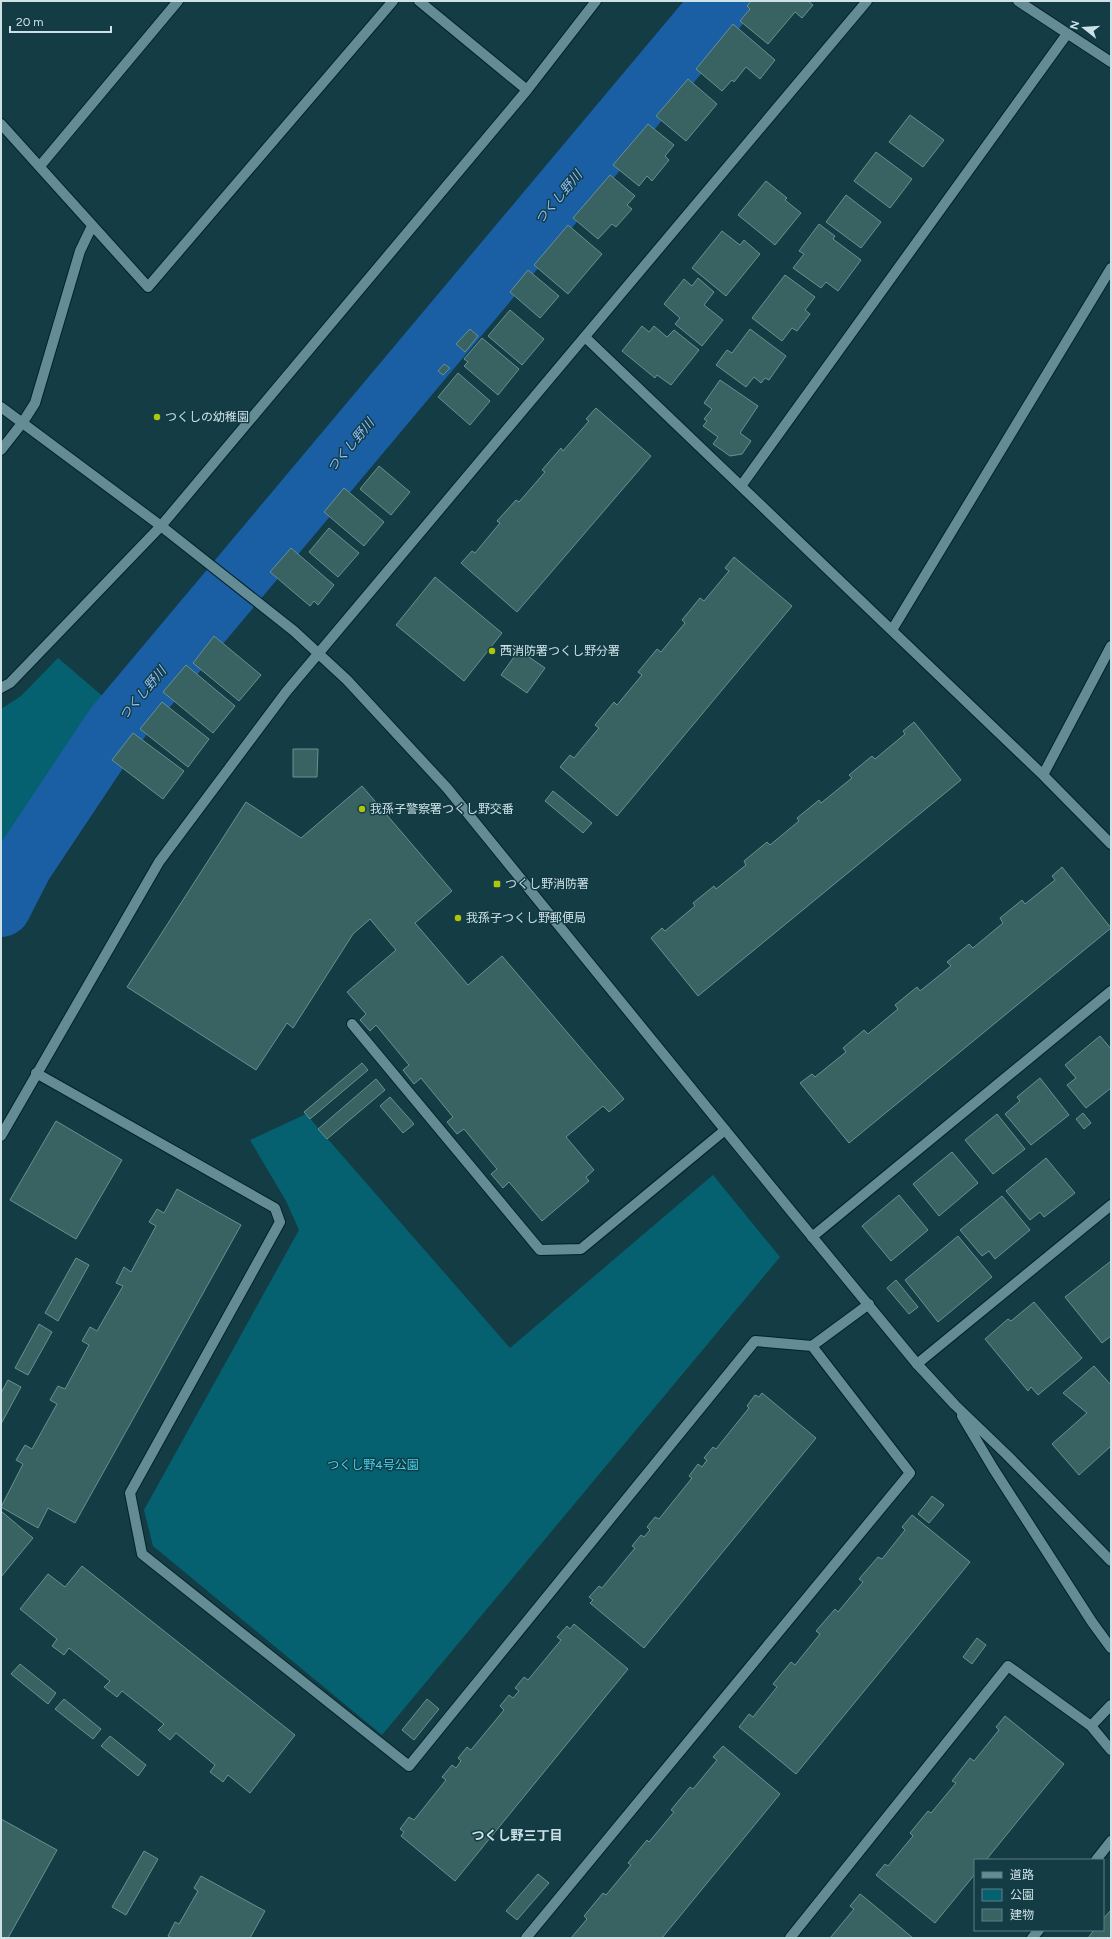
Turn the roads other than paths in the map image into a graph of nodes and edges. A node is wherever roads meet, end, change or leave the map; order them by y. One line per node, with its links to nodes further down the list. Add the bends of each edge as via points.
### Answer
1 (178, 1): 11 (street)
2 (393, 1): 12 (street, via 148,287)
3 (419, 1): 9 (street)
4 (596, 1): 9 (street)
5 (867, 1): 14 (street)
6 (1018, 1): 7 (street)
7 (1067, 34): 8 (street); 18 (street)
8 (1111, 62)
9 (527, 90): 19 (street)
10 (1, 124): 11 (street)
11 (40, 166): 12 (street)
12 (92, 226): 16 (street, via 80,251 35,403)
13 (1111, 268): 20 (street)
14 (585, 337): 18 (street); 22 (street)
15 (1, 407): 16 (street)
16 (23, 422): 17 (street); 19 (street)
17 (1, 450)
18 (741, 486): 20 (street)
19 (161, 526): 22 (street, via 294,631); 23 (street, via 10,683)
20 (892, 630): 24 (street)
21 (1111, 646): 24 (street)
22 (318, 653): 28 (street, via 159,862); 29 (street, via 347,680 447,788)
23 (1, 688)
24 (1043, 776): 25 (street)
25 (1111, 844)
26 (1111, 991): 32 (street)
27 (352, 1024): 29 (street, via 540,1250 581,1249)
28 (36, 1073): 30 (street); 34 (street, via 275,1208 280,1222 130,1493 142,1554 409,1766 755,1341)
29 (725, 1130): 32 (street)
30 (1, 1136)
31 (1111, 1205): 35 (street)
32 (812, 1237): 33 (street)
33 (869, 1304): 34 (street); 35 (street)
34 (812, 1346): 44 (street, via 910,1473)
35 (917, 1364): 36 (street)
36 (955, 1405): 37 (street); 38 (street, via 993,1468)
37 (1111, 1561)
38 (1111, 1648)
39 (1111, 1705): 40 (street)
40 (1091, 1726): 41 (street); 45 (street, via 1008,1666)
41 (1111, 1750)
42 (1111, 1841): 43 (street)
43 (1097, 1859)
44 (526, 1938)
45 (790, 1938)

